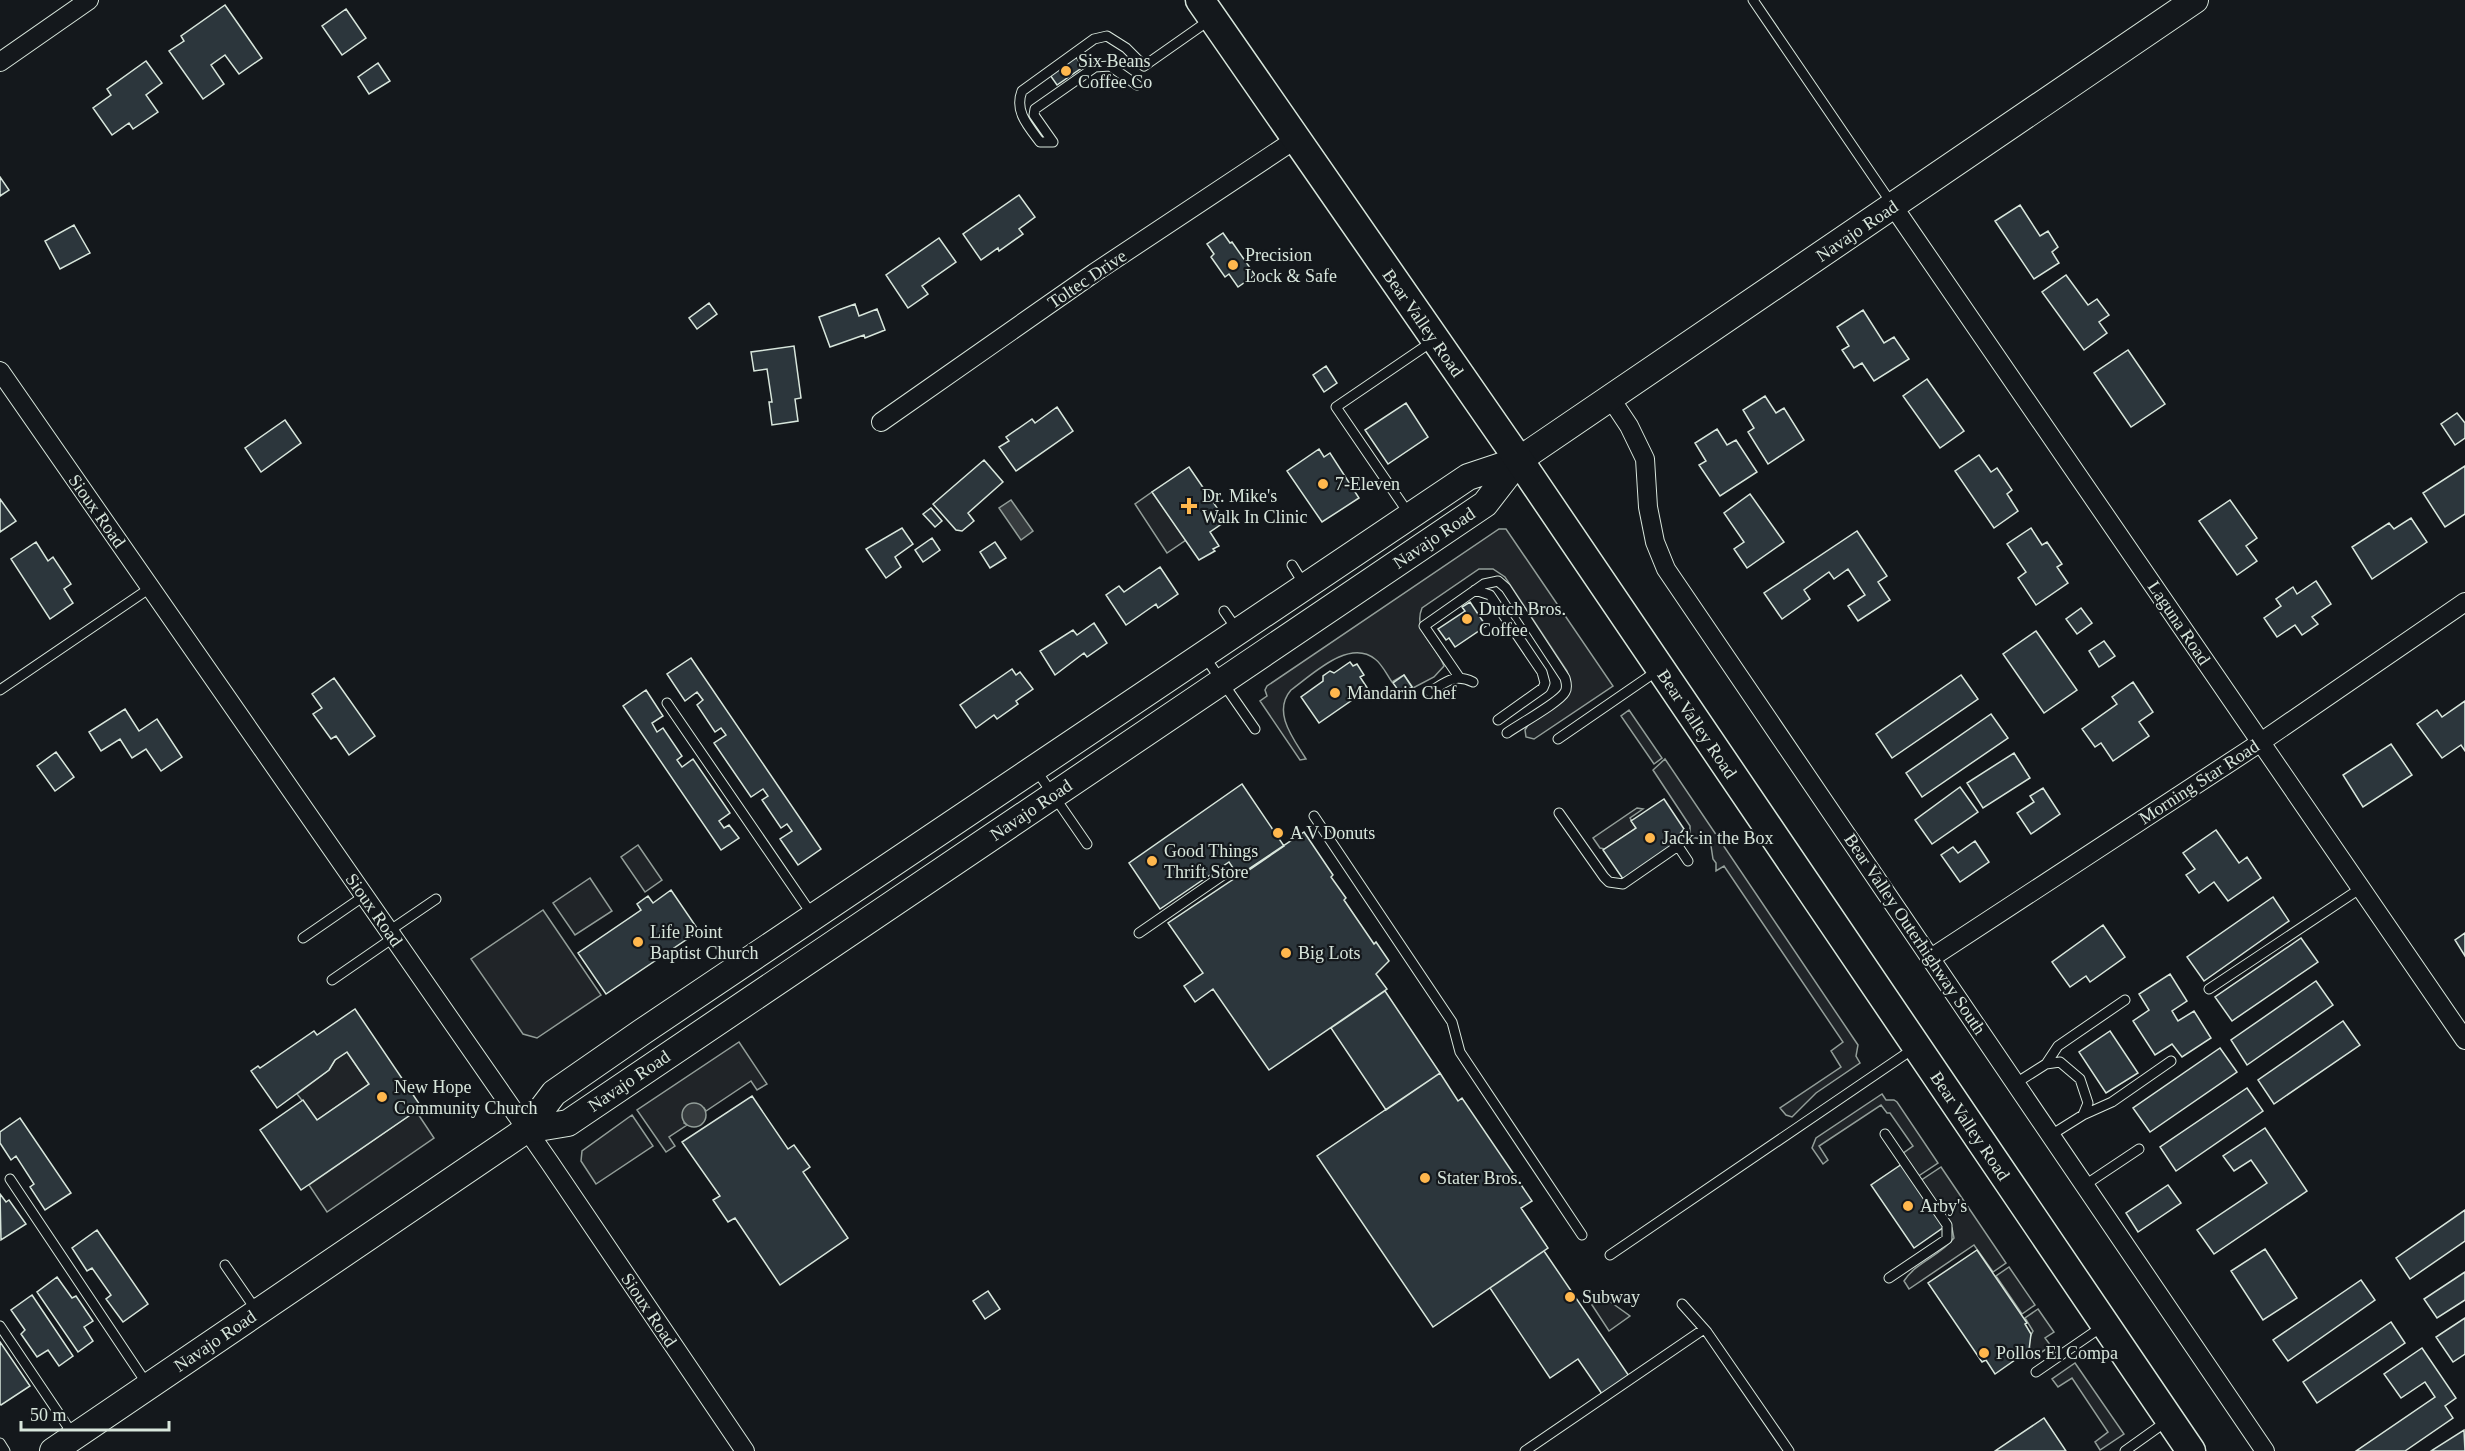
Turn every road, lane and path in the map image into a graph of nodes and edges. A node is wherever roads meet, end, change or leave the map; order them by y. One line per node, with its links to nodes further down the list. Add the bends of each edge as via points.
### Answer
1 (89, 0): 5 (street)
2 (1753, 0): 8 (lane)
3 (2195, 0): 8 (main road, Navajo Road)
4 (1206, 9): 6 (lane, via 1144,66 1107,36 1094,39 1022,91 1018,100 1022,118 1041,141 1053,142 1034,115 1035,109 1095,67 1110,66); 7 (main road, Bear Valley Road)
5 (0, 62)
6 (1137, 85)
7 (1296, 139): 9 (main road, Bear Valley Road); 12 (street, Toltec Drive, via 1097,271)
8 (1893, 206): 11 (main road, Navajo Road); 32 (street, Laguna Road)
9 (1435, 340): 13 (main road, Bear Valley Road); 14 (lane, via 1336,407)
10 (0, 371): 15 (street, Sioux Road)
11 (1611, 399): 13 (main road, Navajo Road); 47 (street, Bear Valley Outerhighway South, via 1645,459 1648,507 1655,542 1666,569)
12 (881, 422)
13 (1519, 460): 14 (main road, Navajo Road, via 1468,477); 21 (main road, Bear Valley Road); 23 (main road, Navajo Road, via 1485,504)
14 (1410, 516): 19 (main road, Navajo Road, via 1298,576)
15 (150, 588): 25 (lane); 41 (street, Sioux Road)
16 (1475, 590): 22 (lane, via 1424,626); 28 (lane, via 1490,595 1542,672 1545,683); 30 (lane, via 1498,581 1506,588 1567,684 1558,699)
17 (2465, 603): 32 (street, Morning Star Road)
18 (1224, 610): 19 (lane)
19 (1238, 631): 20 (main road, Navajo Road)
20 (1204, 655): 23 (lane); 33 (main road, Navajo Road)
21 (1660, 669): 31 (lane); 52 (main road, Bear Valley Road)
22 (1460, 677): 24 (lane); 26 (lane)
23 (1222, 681): 29 (lane); 34 (main road, Navajo Road)
24 (1473, 682)
25 (0, 690)
26 (1430, 692)
27 (667, 703): 43 (lane)
28 (1498, 720)
29 (1255, 729)
30 (1507, 733)
31 (1558, 739)
32 (2261, 742): 40 (street, Laguna Road); 47 (street, Morning Star Road)
33 (1035, 768): 34 (lane); 43 (main road, Navajo Road)
34 (1053, 795): 37 (lane); 57 (main road, Navajo Road, via 568,1123)
35 (1559, 813): 38 (lane, via 1609,882 1623,884 1678,846)
36 (1314, 816): 63 (lane, via 1452,1022 1460,1052)
37 (1087, 844)
38 (1688, 861)
39 (1227, 873): 44 (lane)
40 (2361, 888): 49 (lane); 51 (street, Laguna Road)
41 (364, 896): 45 (street, Sioux Road); 46 (lane)
42 (436, 899): 45 (lane)
43 (813, 917): 57 (main road, Navajo Road, via 554,1093)
44 (1139, 933)
45 (391, 934): 48 (lane); 57 (street, Sioux Road)
46 (303, 938)
47 (1931, 958): 55 (street, Bear Valley Outerhighway South)
48 (332, 980)
49 (2209, 989)
50 (2125, 1000): 54 (lane, via 2058,1046)
51 (2465, 1040)
52 (1916, 1047): 64 (lane); 69 (main road, Bear Valley Road)
53 (2171, 1061): 56 (lane, via 2112,1102)
54 (2046, 1064): 55 (lane); 56 (lane, via 2060,1062 2080,1079 2088,1103)
55 (2016, 1083): 59 (street, Bear Valley Outerhighway South)
56 (2083, 1115): 59 (lane)
57 (526, 1130): 68 (main road, Navajo Road); 79 (street, Sioux Road)
58 (1885, 1134): 66 (lane, via 1948,1232 1947,1239)
59 (2051, 1135): 62 (street, Bear Valley Outerhighway South)
60 (2139, 1149): 62 (lane)
61 (10, 1179): 73 (lane)
62 (2085, 1185): 84 (street, Bear Valley Outerhighway South)
63 (1582, 1235)
64 (1610, 1255)
65 (225, 1265): 68 (lane)
66 (1889, 1278)
67 (1683, 1304): 71 (lane)
68 (258, 1312): 73 (main road, Navajo Road)
69 (2105, 1325): 72 (lane); 74 (main road, Bear Valley Road)
70 (0, 1326): 75 (lane)
71 (1704, 1329): 80 (lane); 81 (lane)
72 (2036, 1372)
73 (148, 1386): 75 (main road, Navajo Road)
74 (2169, 1420): 82 (lane); 83 (main road, Bear Valley Road)
75 (74, 1436): 78 (main road, Navajo Road)
76 (0, 1443): 77 (lane)
77 (5, 1451)
78 (52, 1451)
79 (745, 1451)
80 (1525, 1451)
81 (1789, 1451)
82 (2125, 1451)
83 (2191, 1451)
84 (2265, 1451)

